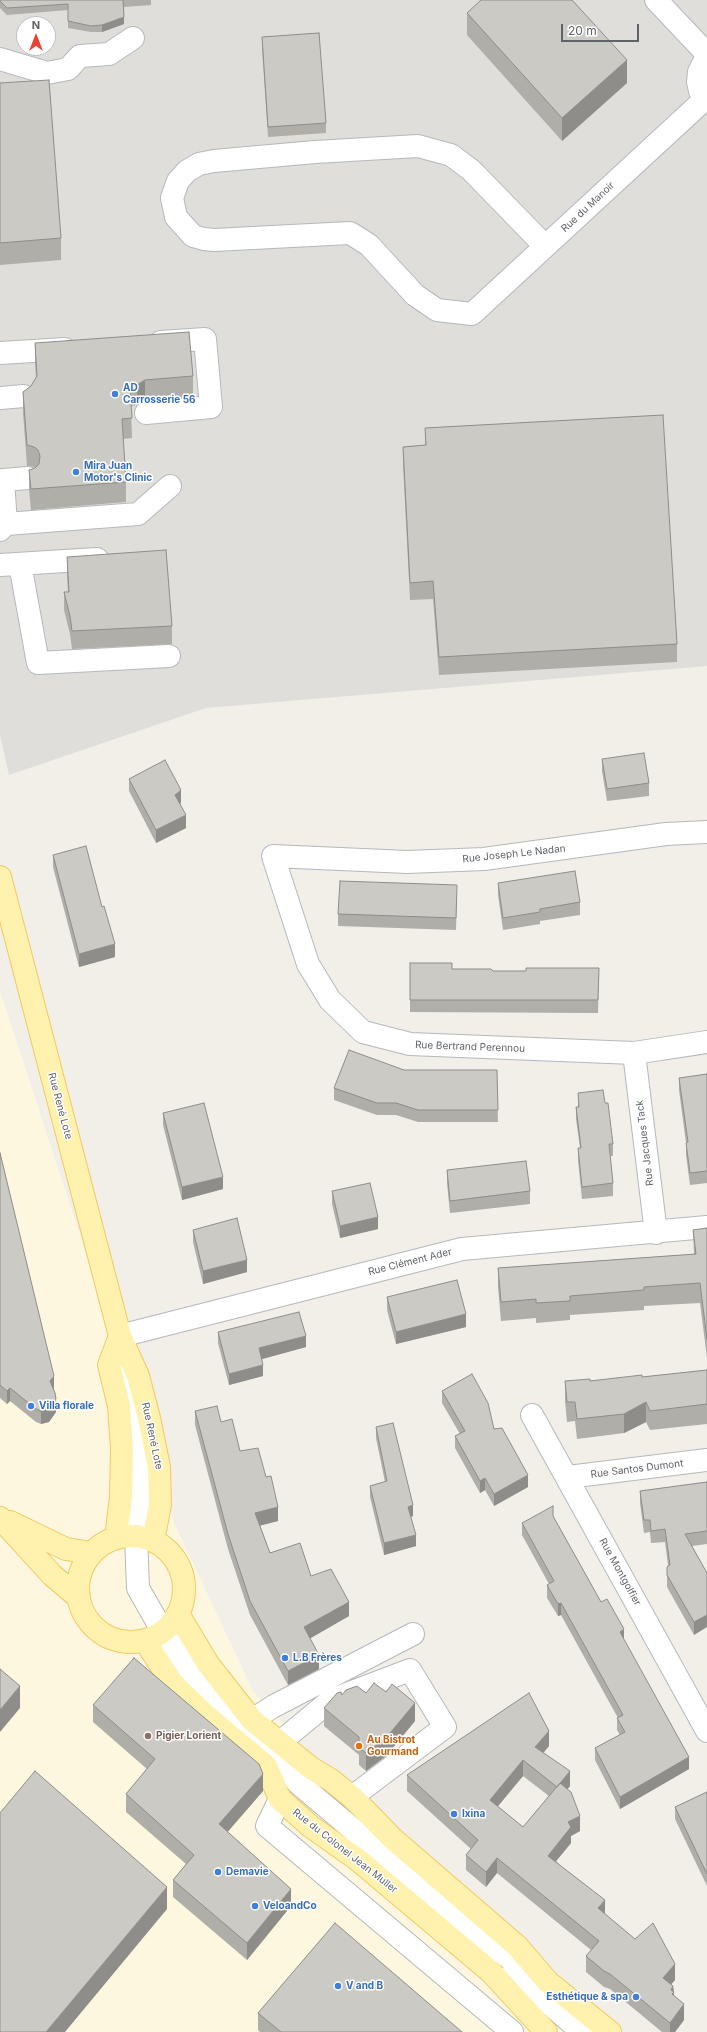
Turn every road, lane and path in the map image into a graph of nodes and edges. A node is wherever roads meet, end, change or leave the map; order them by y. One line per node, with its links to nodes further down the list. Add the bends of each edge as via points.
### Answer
1 (656, 0): 3 (street)
2 (133, 38): 4 (street, via 109,54 80,56 68,69 47,73)
3 (707, 55): 5 (street, via 698,72 698,82)
4 (0, 59)
5 (706, 100): 6 (street, Rue du Manoir)
6 (545, 246): 6 (street, Rue du Manoir, via 472,314 437,310 416,295 369,245 350,233 214,240 193,236 176,217 172,198 186,171 199,164 418,146 451,155 471,170)
7 (142, 344): 12 (street, via 205,339 211,407)
8 (87, 348): 9 (street)
9 (0, 354)
10 (24, 396): 11 (street)
11 (0, 398)
12 (146, 413)
13 (28, 478): 15 (street, via 3,480)
14 (170, 486): 15 (street, via 138,514)
15 (3, 527)
16 (119, 557): 17 (street)
17 (10, 564): 18 (street, via 38,663)
18 (169, 656)
19 (707, 832): 20 (street, Rue Joseph Le Nadan, via 666,834 484,859 407,862)
20 (273, 856): 23 (street, Rue Bertrand Perennou, via 308,964 330,1000 363,1032 410,1044)
21 (0, 877): 26 (main road, Rue René Lote)
22 (707, 1042): 23 (street, Rue Bertrand Perennou)
23 (634, 1053): 25 (street, Rue Jacques Tack)
24 (707, 1227): 25 (street, Rue Clément Ader)
25 (656, 1233): 26 (street, Rue Clément Ader, via 462,1249)
26 (120, 1336): 31 (main road, via 109,1365 119,1406 122,1449 121,1497); 31 (main road, Rue René Lote, via 138,1376 160,1467 160,1505)
27 (532, 1415): 29 (street, Rue Montgolfier)
28 (707, 1460): 29 (street, Rue Santos Dumont)
29 (568, 1477): 38 (street, Rue Montgolfier)
30 (0, 1518): 32 (main road, via 66,1549); 33 (main road, via 52,1575)
31 (135, 1538): 32 (main road); 34 (main road, via 171,1554 182,1572 184,1594); 36 (street, via 138,1588)
32 (92, 1553): 33 (main road, via 80,1573)
33 (79, 1598): 36 (main road, via 86,1617 101,1633 122,1642)
34 (178, 1614): 36 (main road); 37 (main road, Rue du Colonel Jean Muller, via 208,1664)
35 (413, 1634): 37 (street)
36 (154, 1636): 41 (main road, Rue du Colonel Jean Muller, via 173,1684 204,1714 266,1766); 42 (street, Rue du Colonel Jean Muller, via 219,1710 281,1760 298,1784)
37 (252, 1720): 39 (main road, Rue du Colonel Jean Muller)
38 (707, 1731)
39 (279, 1743): 40 (main road, Rue du Colonel Jean Muller); 40 (street, via 331,1700 410,1670 445,1727)
40 (352, 1797): 43 (main road, Rue du Colonel Jean Muller, via 392,1838 517,1946)
41 (280, 1800): 44 (street, via 267,1826); 45 (main road, Rue du Colonel Jean Muller, via 310,1826 358,1860 491,1972)
42 (490, 1945): 43 (street, Rue du Colonel Jean Muller); 46 (street, Rue du Colonel Jean Muller, via 518,1978)
43 (548, 1982): 47 (main road, Rue du Colonel Jean Muller)
44 (512, 2032)
45 (546, 2032)
46 (582, 2032)
47 (610, 2032)

